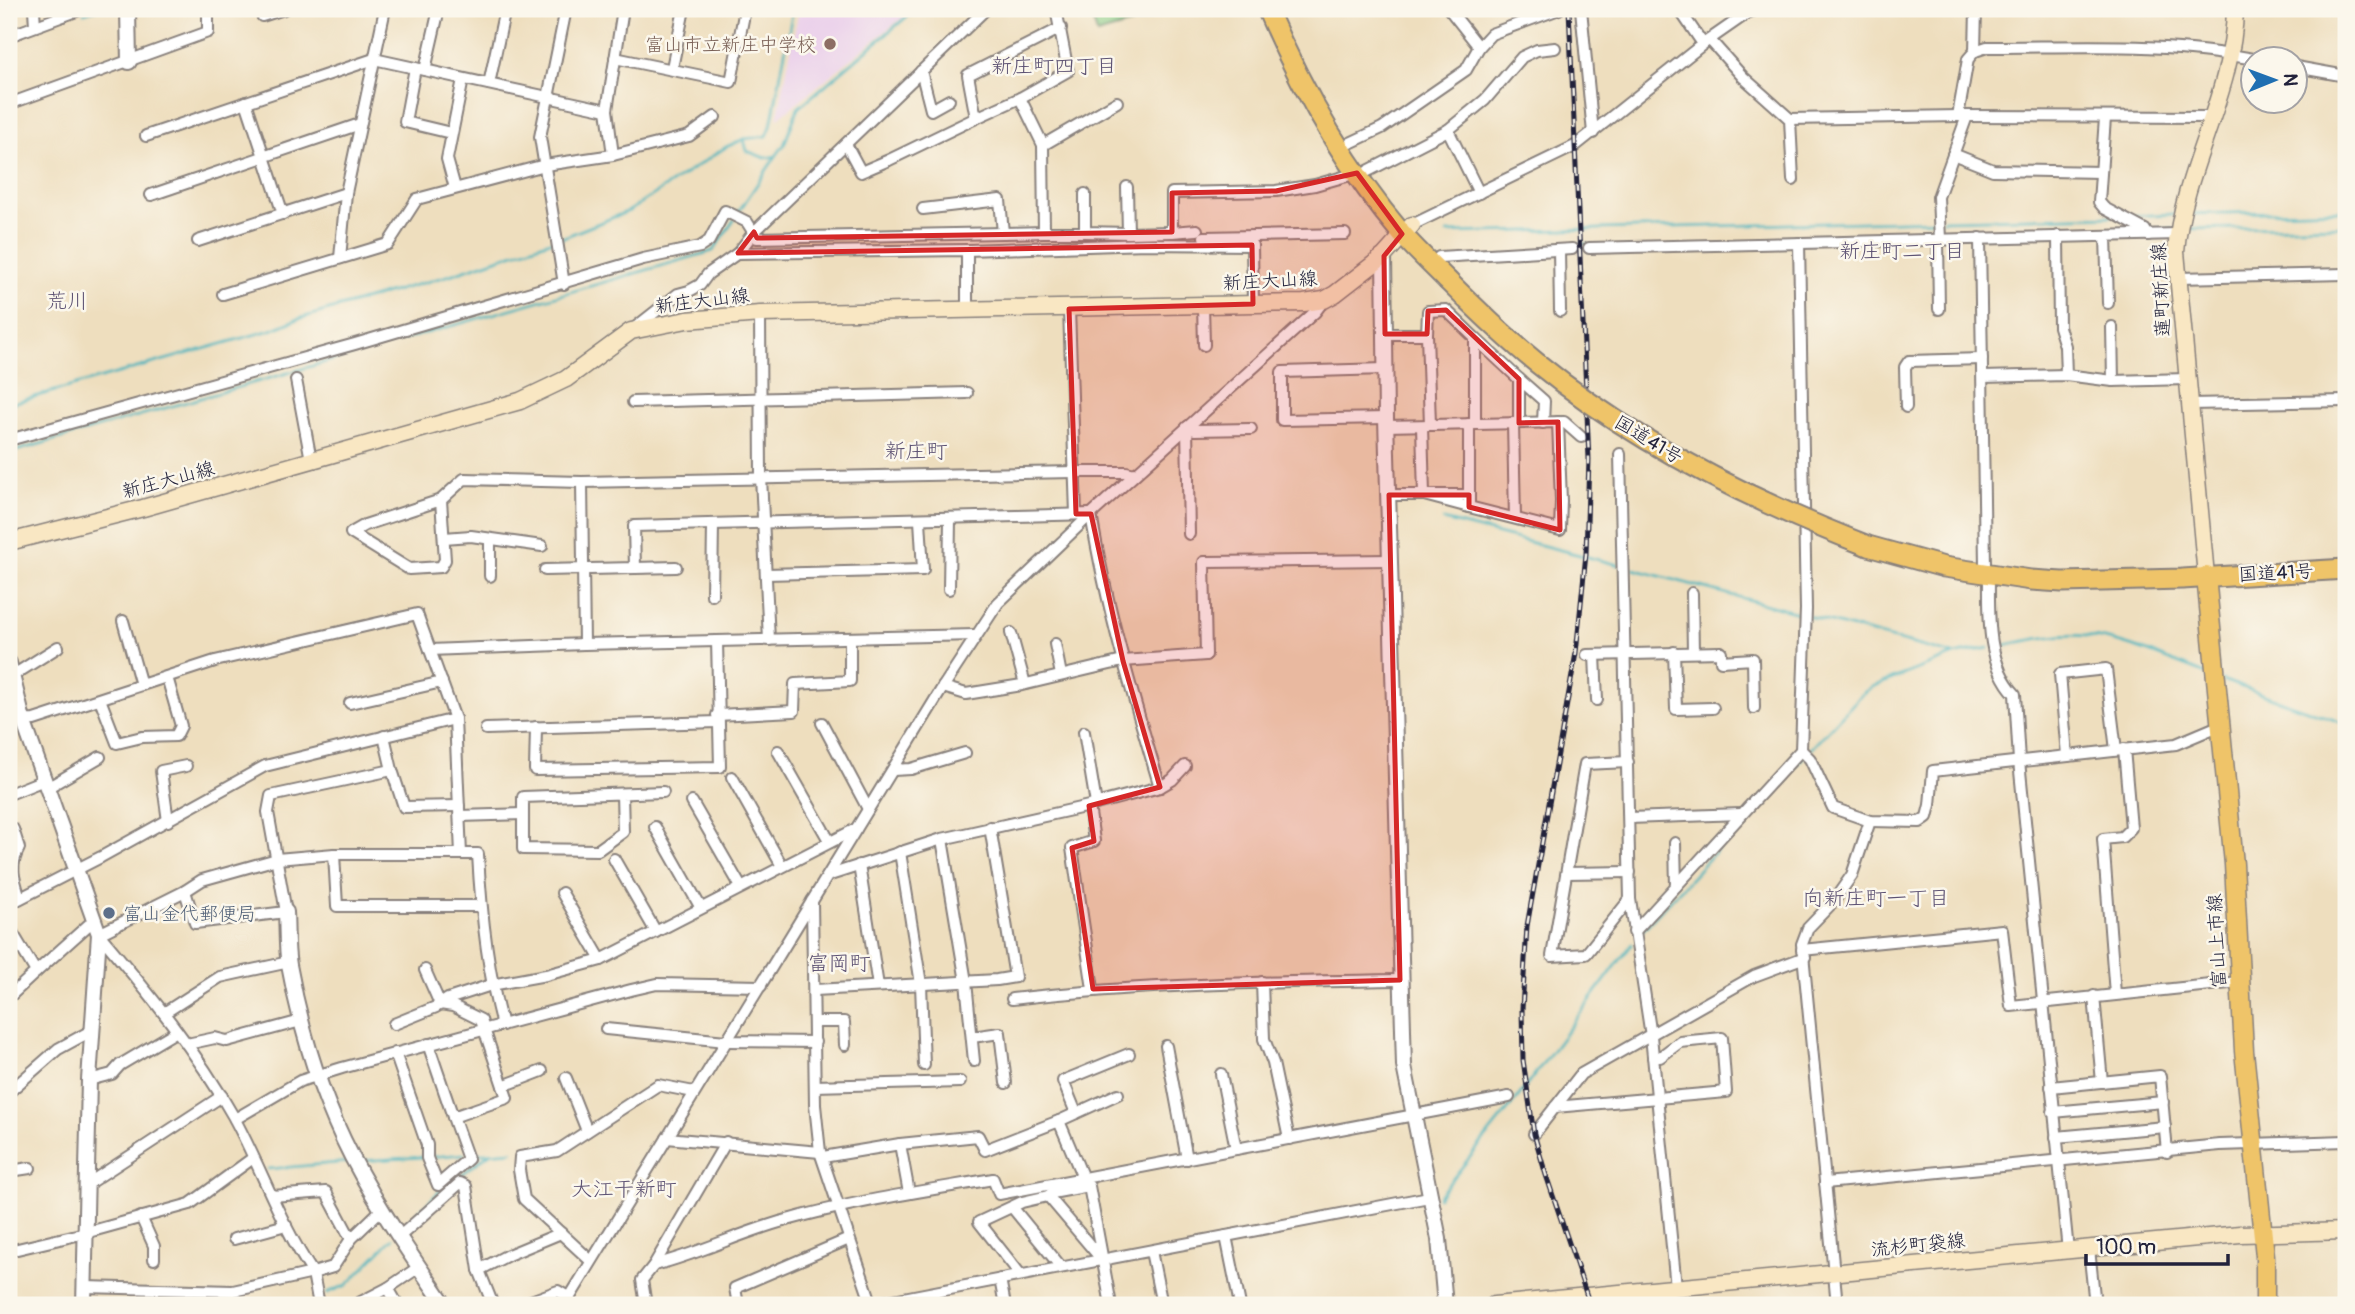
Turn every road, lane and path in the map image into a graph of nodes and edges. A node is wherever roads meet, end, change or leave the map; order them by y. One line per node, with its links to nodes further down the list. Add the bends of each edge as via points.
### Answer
1 (34, 9): 25 (street)
2 (82, 9): 25 (street)
3 (128, 9): 36 (street)
4 (208, 9): 36 (street, via 208,32)
5 (284, 9): 24 (street)
6 (385, 9): 35 (street)
7 (439, 9): 38 (street)
8 (505, 9): 43 (street)
9 (566, 9): 44 (street)
10 (623, 9): 34 (street)
11 (684, 9): 37 (street)
12 (745, 9): 37 (street, via 731,82)
13 (986, 9): 40 (street)
14 (1056, 9): 26 (street)
15 (1267, 9): 69 (highway, 国道41号, via 1294,66)
16 (1278, 9): 62 (highway, 国道41号)
17 (1449, 9): 29 (street)
18 (1559, 9): 29 (street, via 1491,34)
19 (1581, 9): 60 (street)
20 (1679, 9): 28 (street)
21 (1758, 9): 28 (street)
22 (1976, 9): 31 (street)
23 (2235, 9): 32 (main road, 蓮町新庄線)
24 (262, 16)
25 (35, 26): 27 (street)
26 (1061, 28): 45 (street, via 1068,71); 54 (street, via 968,75)
27 (9, 36)
28 (1707, 42): 56 (street); 60 (street)
29 (1479, 47): 62 (street, via 1466,70 1382,128)
30 (1555, 48): 58 (street, via 1522,57 1485,100)
31 (1975, 51): 32 (street, via 1987,47 2128,47); 51 (street, via 1968,59)
32 (2231, 54): 33 (street); 53 (main road, 蓮町新庄線)
33 (2240, 56)
34 (615, 58): 37 (street); 50 (street)
35 (374, 59): 38 (street); 47 (street); 57 (street)
36 (129, 62): 49 (street)
37 (672, 68)
38 (420, 69): 42 (street); 59 (street, via 405,122)
39 (2310, 70): 41 (street)
40 (921, 71): 46 (street, via 930,110); 63 (street)
41 (2346, 76)
42 (463, 79): 43 (street); 59 (street)
43 (489, 84): 44 (street)
44 (549, 97): 50 (street); 68 (street, via 540,137)
45 (1020, 98): 54 (street); 64 (street)
46 (949, 100)
47 (246, 102): 61 (street); 67 (street)
48 (1117, 103): 64 (street)
49 (9, 104)
50 (607, 110): 66 (street)
51 (1963, 116): 55 (street); 56 (street); 65 (street)
52 (715, 117): 66 (street, via 689,136)
53 (2211, 117): 55 (street); 85 (main road, 蓮町新庄線)
54 (975, 118): 63 (street, via 861,172)
55 (2105, 118): 70 (street)
56 (1790, 119): 71 (street)
57 (360, 124): 67 (street); 74 (street)
58 (1448, 130): 69 (street); 75 (street)
59 (451, 132): 73 (street, via 447,159)
60 (1593, 133): 75 (street)
61 (146, 136)
62 (1350, 143): 69 (highway, 国道41号)
63 (846, 144): 80 (street)
64 (1043, 145): 82 (street)
65 (1953, 154): 70 (street, via 1993,170); 93 (street, via 1938,197)
66 (613, 155): 68 (street)
67 (264, 156): 77 (street); 79 (street)
68 (545, 165): 73 (street); 109 (street)
69 (1362, 172): 81 (highway, 国道41号); 84 (street, via 1276,191 1172,193)
70 (2101, 172): 89 (street, via 2099,202)
71 (1793, 180)
72 (1127, 187): 87 (street)
73 (455, 188): 105 (street, via 417,199 388,244)
74 (346, 193): 79 (street); 105 (street)
75 (1479, 193): 81 (street)
76 (1085, 194): 83 (street)
77 (151, 195)
78 (923, 209): 86 (street, via 1000,200)
79 (283, 214): 95 (street)
80 (750, 227): 86 (street, via 757,238); 102 (street); 109 (street, via 725,211 709,241 700,247)
81 (1407, 230): 103 (main road, 新庄大山線); 104 (highway, 国道41号); 107 (highway, 国道41号)
82 (1044, 232): 83 (street); 86 (street)
83 (1085, 232): 87 (street)
84 (1172, 232): 87 (street); 90 (street)
85 (2178, 232): 89 (street); 108 (main road, 蓮町新庄線)
86 (1003, 233)
87 (1128, 233)
88 (1345, 234): 90 (street)
89 (2148, 235): 92 (street)
90 (1262, 236): 97 (street)
91 (2058, 236): 92 (street); 94 (street); 130 (street, via 2059,327)
92 (2106, 236): 112 (street)
93 (1939, 238): 94 (street); 96 (street); 116 (street)
94 (1980, 238): 127 (street)
95 (198, 241)
96 (1799, 243): 98 (street); 223 (street, via 1806,609)
97 (1252, 245): 100 (street); 113 (street)
98 (1589, 248)
99 (1572, 249): 101 (street)
100 (967, 250): 102 (street); 117 (street)
101 (1559, 250): 104 (street); 118 (street)
102 (738, 253): 121 (street)
103 (1384, 256): 111 (main road, 新庄大山線); 122 (street)
104 (1439, 257): 107 (highway, 国道41号)
105 (340, 258): 110 (street)
106 (2346, 274): 108 (street)
107 (1450, 277): 181 (highway, 国道41号, bridge, via 1488,321 1539,365 1647,440 1803,520 1920,562)
108 (2178, 278): 133 (main road, 蓮町新庄線)
109 (564, 284): 151 (street)
110 (223, 294)
111 (1324, 300): 113 (main road, 新庄大山線); 126 (street)
112 (2108, 303)
113 (1253, 304): 114 (main road, 新庄大山線)
114 (1203, 305): 115 (main road, 新庄大山線); 125 (street)
115 (1069, 309): 117 (main road, 新庄大山線); 154 (street)
116 (1939, 309)
117 (967, 311): 119 (main road, 新庄大山線)
118 (1560, 311)
119 (760, 314): 121 (main road, 新庄大山線, via 687,320); 137 (street)
120 (2112, 327): 135 (street)
121 (631, 331): 153 (main road, 新庄大山線, via 538,394)
122 (1385, 334): 123 (street); 128 (street)
123 (1427, 334): 124 (street, via 1428,311 1446,310); 147 (street)
124 (1475, 338): 132 (street); 146 (street)
125 (1204, 345)
126 (1273, 350): 129 (street); 148 (street)
127 (1982, 359): 131 (street); 141 (street, via 1909,361 1905,367)
128 (1385, 369): 129 (street); 142 (street)
129 (1282, 372): 142 (street, via 1282,421)
130 (2066, 375): 131 (street); 135 (street)
131 (1983, 377): 181 (street)
132 (1519, 379): 144 (street); 145 (street, via 1544,401)
133 (2187, 379): 135 (street); 140 (main road, 蓮町新庄線)
134 (296, 380): 153 (street)
135 (2113, 381)
136 (967, 393): 137 (street)
137 (761, 398): 139 (street); 156 (street)
138 (2346, 401): 140 (street)
139 (633, 402)
140 (2189, 404): 184 (main road, 蓮町新庄線)
141 (1906, 407)
142 (1386, 422): 147 (street); 158 (street)
143 (1558, 422): 145 (street); 150 (street); 165 (street, via 1560,530)
144 (1516, 423): 145 (street); 146 (street); 165 (street)
145 (1543, 423)
146 (1471, 424): 147 (street); 160 (street)
147 (1426, 425): 159 (street)
148 (1187, 427): 149 (street); 155 (street); 170 (street)
149 (1251, 429)
150 (1581, 437)
151 (9, 440)
152 (1620, 454): 200 (street)
153 (311, 460): 173 (main road, 新庄大山線)
154 (1075, 472): 155 (street); 156 (street); 163 (street)
155 (1135, 474): 164 (street)
156 (761, 477): 157 (street); 168 (street)
157 (582, 482): 161 (street, via 464,478); 178 (street)
158 (1389, 495): 159 (street); 175 (street)
159 (1424, 495): 160 (street); 162 (street)
160 (1469, 495): 162 (street)
161 (441, 500): 171 (street); 171 (street, via 351,533 409,569 441,567)
162 (1469, 507): 165 (street)
163 (1076, 514): 164 (street); 166 (street)
164 (1091, 514): 190 (street, via 998,603); 201 (street)
165 (1515, 518)
166 (950, 519): 167 (street); 185 (street)
167 (920, 520): 168 (street); 182 (street, via 923,570)
168 (764, 523): 169 (street); 182 (street)
169 (713, 524): 177 (street, via 634,526); 187 (street)
170 (1189, 534)
171 (444, 538): 172 (street)
172 (490, 539): 174 (street); 183 (street)
173 (9, 542)
174 (542, 546)
175 (1391, 559): 201 (street, via 1204,562 1206,654); 289 (street)
176 (676, 567): 177 (street)
177 (635, 568): 178 (street)
178 (583, 569): 180 (street); 194 (street)
179 (2346, 569): 184 (highway, 国道41号)
180 (545, 570)
181 (1987, 570): 184 (highway, 国道41号, via 2063,582); 229 (street, via 1998,668 2015,694)
182 (766, 574): 192 (street)
183 (490, 576)
184 (2206, 576): 218 (main road, 富山上市線)
185 (949, 589)
186 (1692, 593): 199 (street)
187 (712, 595)
188 (123, 621): 207 (street)
189 (1011, 633): 206 (street)
190 (976, 635): 191 (street); 208 (street)
191 (850, 638): 192 (street); 214 (street, via 850,681 794,684 794,711)
192 (769, 640): 193 (street)
193 (718, 641): 194 (street); 214 (street)
194 (584, 644): 197 (street)
195 (1055, 644): 203 (street)
196 (58, 647): 202 (street)
197 (430, 650): 204 (street, via 417,614 263,648); 205 (street)
198 (1674, 652): 199 (street); 200 (street); 212 (street, via 1676,709)
199 (1693, 652): 213 (street, via 1721,652 1721,661 1753,660)
200 (1626, 654): 210 (street, via 1591,655); 230 (street)
201 (1123, 661): 203 (street); 237 (street)
202 (10, 669): 216 (street)
203 (1061, 676): 206 (street)
204 (167, 677): 207 (street); 209 (street, via 181,726 176,737 117,743)
205 (442, 682): 211 (street); 215 (street)
206 (1025, 684): 208 (street, via 965,694)
207 (141, 685): 209 (street)
208 (943, 687): 233 (street)
209 (100, 699): 216 (street, via 34,720)
210 (1597, 700)
211 (351, 703)
212 (1713, 708)
213 (1754, 708)
214 (718, 718): 219 (street); 219 (street, via 720,767 535,770)
215 (455, 719): 222 (street); 244 (street)
216 (16, 721): 236 (street)
217 (821, 723): 243 (street)
218 (2221, 725): 224 (street, via 2176,744); 292 (main road, 富山上市線)
219 (536, 727): 220 (street)
220 (486, 729)
221 (1084, 732): 242 (street)
222 (384, 736): 234 (street); 248 (street, via 265,766)
223 (1801, 750): 246 (street); 249 (street, via 1810,759 1833,808)
224 (2120, 750): 227 (street); 227 (street, via 2106,670 2060,674); 299 (street, via 2131,828 2122,837 2103,839)
225 (778, 751): 255 (street)
226 (965, 753): 233 (street, via 911,769)
227 (2067, 755): 229 (street)
228 (100, 757): 236 (street)
229 (2019, 761): 249 (street, via 1933,771 1927,817 1920,822); 303 (street)
230 (1628, 762): 247 (street); 266 (street, via 1585,764)
231 (186, 766): 248 (street, via 161,771)
232 (1185, 766): 237 (street)
233 (893, 769): 243 (street)
234 (392, 770): 244 (street, via 404,807); 260 (street, via 271,796 268,812)
235 (732, 777): 263 (street)
236 (46, 784): 239 (street); 264 (street)
237 (1160, 787): 242 (street)
238 (663, 792): 240 (street)
239 (9, 794)
240 (622, 794): 245 (street, via 523,797); 245 (street, via 623,832 598,850 523,849)
241 (692, 802): 269 (street)
242 (1093, 805): 251 (street); 297 (street, via 1094,841 1072,848)
243 (868, 809): 253 (street)
244 (460, 811): 245 (street); 259 (street)
245 (522, 814)
246 (1741, 814): 247 (street); 268 (street)
247 (1629, 818): 265 (street)
248 (168, 821): 264 (street)
249 (1870, 821): 284 (street, via 1852,875 1808,928)
250 (655, 827): 277 (street)
251 (990, 827): 254 (street); 290 (street, via 1015,977)
252 (13, 829): 272 (street, via 19,848 12,874)
253 (856, 829): 255 (street); 267 (street)
254 (942, 839): 257 (street); 290 (street)
255 (830, 842): 263 (street)
256 (1675, 843): 268 (street)
257 (900, 852): 262 (street); 293 (street)
258 (334, 854): 259 (street); 260 (street); 276 (street, via 337,906)
259 (461, 854): 276 (street, via 478,854)
260 (277, 859): 270 (street, via 202,880); 278 (street)
261 (614, 859): 281 (street)
262 (859, 865): 267 (street); 296 (street)
263 (782, 866): 269 (street)
264 (75, 871): 272 (street); 279 (street)
265 (1630, 872): 266 (street); 273 (street)
266 (1567, 873): 273 (street, via 1552,956 1586,954)
267 (830, 874): 274 (street)
268 (1676, 886): 282 (street)
269 (741, 887): 277 (street)
270 (186, 891): 278 (street, via 195,923); 283 (street)
271 (562, 893): 285 (street)
272 (20, 898): 275 (street)
273 (1630, 899): 282 (street)
274 (812, 901): 295 (street); 298 (street)
275 (9, 904)
276 (481, 906): 294 (street)
277 (701, 908): 281 (street)
278 (286, 912): 286 (street)
279 (94, 920): 283 (street); 288 (street)
280 (9, 927): 288 (street)
281 (656, 932): 285 (street)
282 (1634, 932): 314 (street)
283 (99, 934): 305 (street); 311 (street)
284 (1803, 954): 303 (street, via 2002,930 2011,1006); 314 (street); 371 (street)
285 (601, 960): 294 (street)
286 (289, 962): 305 (street, via 220,977); 306 (street)
287 (425, 970): 304 (street)
288 (36, 972): 301 (street)
289 (1401, 980): 291 (street); 349 (street, via 1404,1066)
290 (967, 982): 293 (street); 315 (street)
291 (1262, 982): 297 (street); 357 (street, via 1264,1039)
292 (2239, 982): 299 (street); 361 (main road, 富山上市線)
293 (920, 984): 296 (street); 326 (street)
294 (491, 985): 304 (street); 309 (street)
295 (761, 986): 309 (street, via 657,984); 316 (street)
296 (877, 986): 298 (street)
297 (1093, 989): 302 (street)
298 (815, 990): 307 (street)
299 (2115, 994): 300 (street)
300 (2094, 996): 303 (street); 333 (street)
301 (9, 997)
302 (1012, 999)
303 (2043, 1003): 337 (street)
304 (440, 1004): 308 (street); 313 (street, via 481,1020)
305 (164, 1013): 312 (street)
306 (302, 1021): 318 (street, via 227,1041 215,1038); 329 (street)
307 (815, 1022): 317 (street); 320 (street, via 844,1022)
308 (394, 1024)
309 (502, 1025): 313 (street)
310 (606, 1029): 316 (street)
311 (92, 1031): 331 (street); 338 (street, via 58,1049)
312 (177, 1031): 318 (street); 331 (street, via 112,1074)
313 (484, 1031): 319 (street); 336 (street)
314 (1651, 1036): 324 (street); 345 (street, via 1581,1074)
315 (972, 1037): 325 (street); 334 (street, via 999,1033)
316 (726, 1041): 317 (street); 339 (street)
317 (816, 1042): 335 (street)
318 (187, 1044): 341 (street)
319 (428, 1044): 322 (street); 348 (street)
320 (845, 1045)
321 (1166, 1046): 366 (street)
322 (395, 1053): 329 (street); 348 (street, via 438,1185 468,1159)
323 (1129, 1054): 347 (street, via 1063,1081)
324 (1653, 1057): 343 (street); 343 (street, via 1680,1042 1722,1038 1726,1092)
325 (974, 1061)
326 (924, 1065)
327 (542, 1071): 336 (street)
328 (1221, 1074): 362 (street)
329 (317, 1076): 350 (street); 379 (street, via 351,1155)
330 (566, 1078): 353 (street)
331 (89, 1080): 372 (street)
332 (960, 1082): 335 (street)
333 (2102, 1082): 337 (street); 344 (street, via 2160,1076)
334 (1006, 1083)
335 (816, 1086): 364 (street)
336 (503, 1087): 348 (street, via 507,1098)
337 (2051, 1087): 346 (street)
338 (9, 1092)
339 (694, 1092): 353 (street, via 658,1085); 356 (street)
340 (1118, 1094): 347 (street)
341 (222, 1096): 350 (street); 372 (street)
342 (1509, 1097): 349 (street)
343 (1657, 1098): 345 (street); 408 (street)
344 (2163, 1102): 346 (street); 352 (street)
345 (1555, 1107): 354 (street)
346 (2053, 1112): 355 (street)
347 (1076, 1114): 351 (street)
348 (453, 1116)
349 (1413, 1116): 357 (street); 376 (street)
350 (234, 1119): 365 (street)
351 (1059, 1121): 360 (street, via 985,1150 978,1136); 370 (street)
352 (2165, 1127): 355 (street); 363 (street)
353 (587, 1131): 384 (street, via 557,1151 520,1157 524,1199)
354 (1534, 1134)
355 (2056, 1136): 367 (street)
356 (667, 1138): 359 (street); 396 (street)
357 (1289, 1139): 362 (street)
358 (2346, 1141): 361 (street)
359 (726, 1142): 364 (street); 398 (street)
360 (900, 1144): 364 (street); 373 (street)
361 (2253, 1144): 363 (street); 385 (main road, 富山上市線)
362 (1236, 1149): 366 (street)
363 (2167, 1152): 367 (street)
364 (822, 1155): 378 (street)
365 (253, 1158): 374 (street); 380 (street, via 190,1204)
366 (1187, 1159): 370 (street)
367 (2059, 1162): 371 (street); 394 (street)
368 (30, 1168): 369 (street)
369 (9, 1170)
370 (1086, 1180): 373 (street, via 999,1194 993,1179); 375 (street); 397 (street)
371 (1825, 1183): 403 (street)
372 (86, 1185): 383 (street)
373 (909, 1193): 378 (street)
374 (272, 1196): 381 (street); 389 (street, via 326,1192)
375 (1048, 1196): 377 (street); 397 (street)
376 (1429, 1197): 386 (street); 424 (street)
377 (1012, 1207): 400 (street); 404 (street, via 979,1222)
378 (839, 1208): 390 (street); 398 (street, via 748,1231)
379 (382, 1210): 387 (street); 389 (street)
380 (141, 1217): 383 (street); 395 (street, via 154,1246)
381 (286, 1225): 388 (street); 402 (street)
382 (2346, 1231): 385 (main road, 流杉町袋線)
383 (85, 1233): 392 (street); 406 (street)
384 (561, 1233): 396 (street); 401 (street)
385 (2263, 1233): 391 (main road, 流杉町袋線); 428 (main road, 富山上市線)
386 (1226, 1236): 393 (street); 423 (street)
387 (398, 1237): 399 (street); 401 (street, via 460,1183 466,1186)
388 (234, 1239)
389 (351, 1239): 402 (street, via 333,1268)
390 (849, 1239): 418 (street, via 735,1288); 419 (street)
391 (2089, 1248): 394 (main road, 流杉町袋線); 427 (street)
392 (9, 1251)
393 (1151, 1251): 397 (street); 422 (street)
394 (2068, 1251): 403 (main road, 流杉町袋線)
395 (154, 1259)
396 (591, 1261): 409 (street)
397 (1103, 1261): 400 (street); 421 (street)
398 (654, 1265): 417 (street, via 642,1280)
399 (419, 1268): 407 (street); 414 (street)
400 (1061, 1268): 404 (street)
401 (479, 1270): 415 (street)
402 (313, 1273): 406 (street, via 233,1291); 411 (street)
403 (1834, 1273): 408 (main road, 流杉町袋線); 426 (street)
404 (1020, 1274): 405 (street)
405 (1000, 1279): 419 (street); 420 (street)
406 (85, 1287): 410 (street)
407 (388, 1287): 412 (street); 413 (street)
408 (1676, 1287): 425 (main road, 流杉町袋線)
409 (568, 1301): 416 (street, via 558,1291)
410 (84, 1305)
411 (319, 1305)
412 (355, 1305)
413 (398, 1305)
414 (445, 1305)
415 (493, 1305)
416 (520, 1305)
417 (646, 1305)
418 (738, 1305)
419 (870, 1305)
420 (1005, 1305)
421 (1111, 1305)
422 (1162, 1305)
423 (1240, 1305)
424 (1445, 1305)
425 (1494, 1305)
426 (1837, 1305)
427 (2095, 1305)
428 (2265, 1305)

